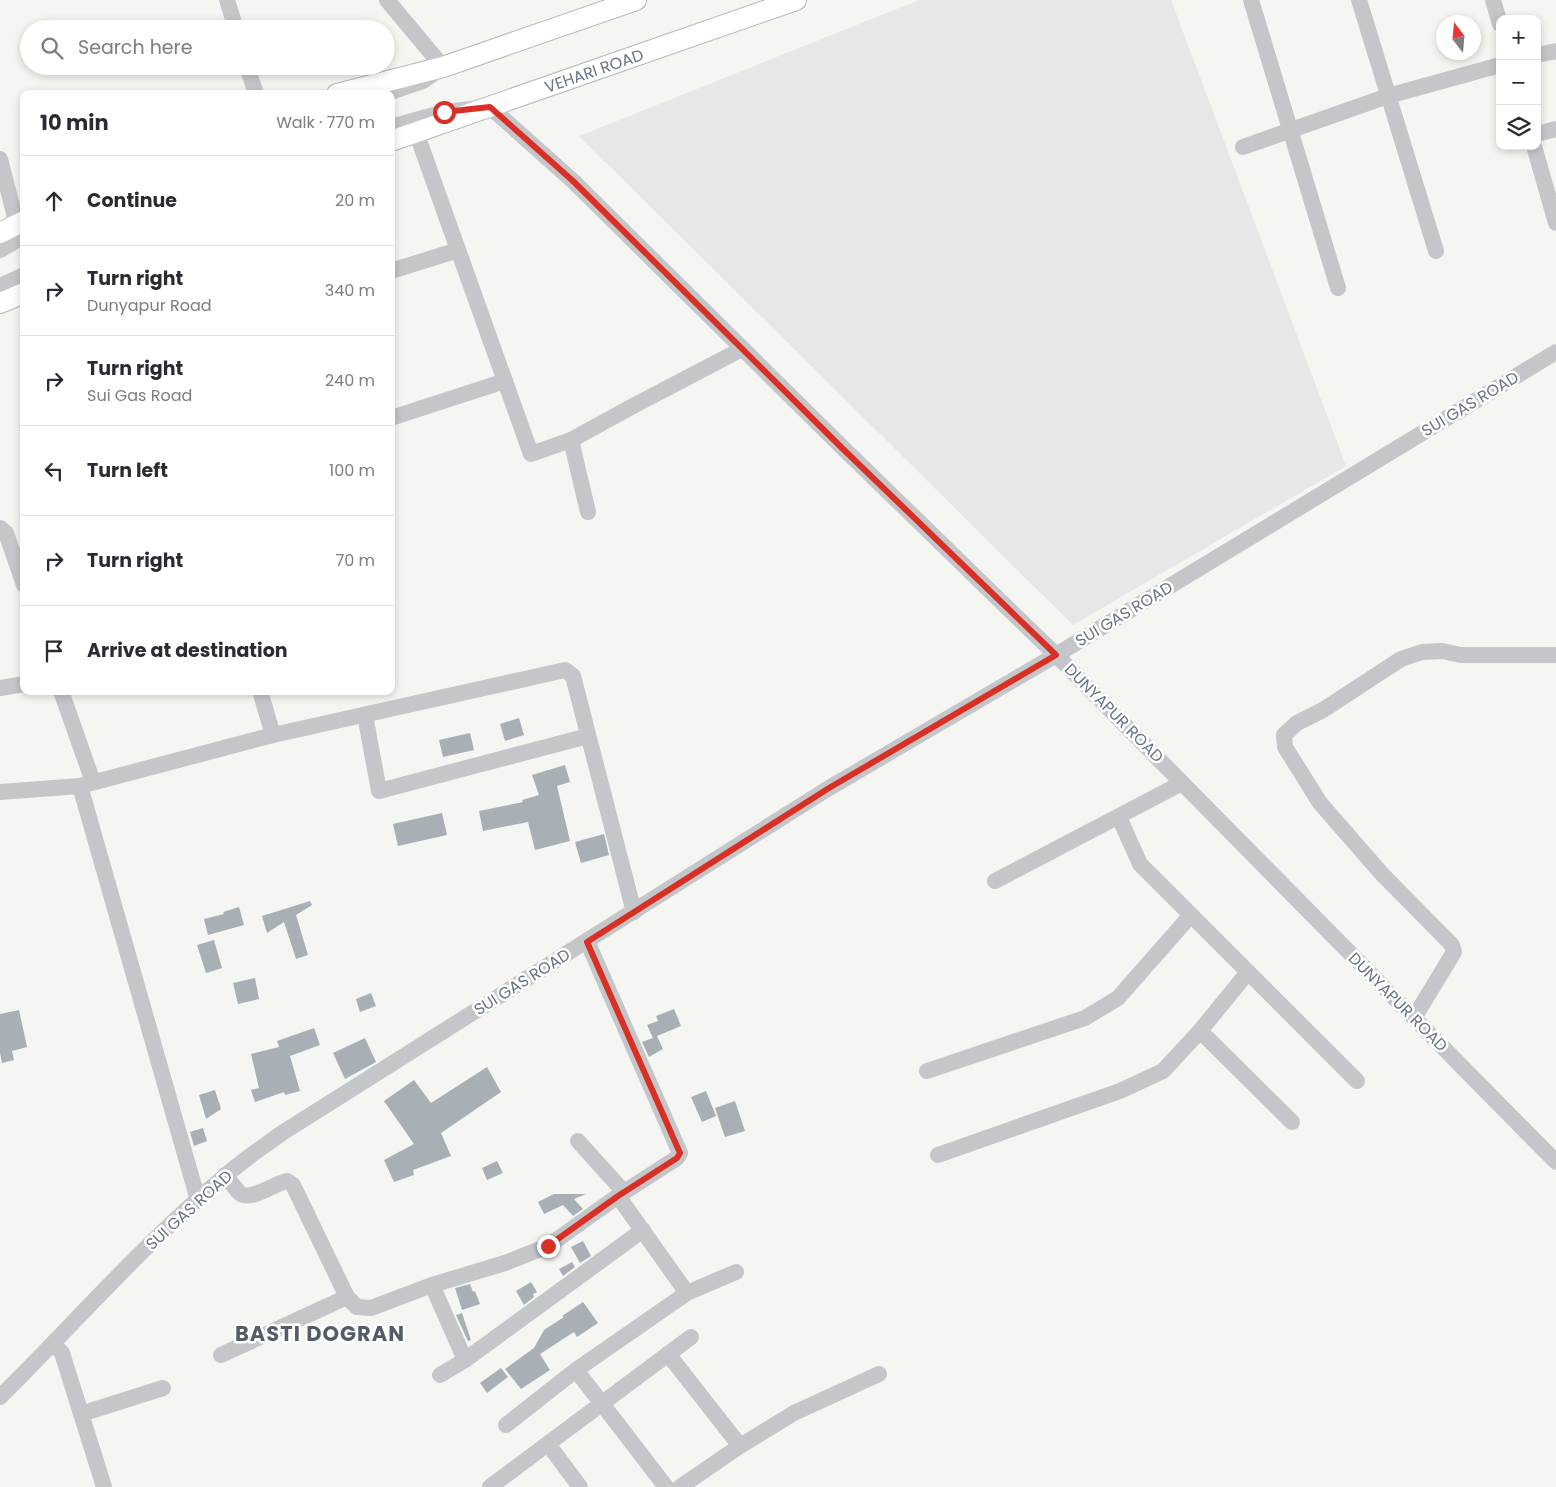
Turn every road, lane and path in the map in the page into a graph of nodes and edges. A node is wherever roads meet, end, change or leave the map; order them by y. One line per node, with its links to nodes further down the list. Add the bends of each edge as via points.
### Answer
1 (227, 0): 9 (street)
2 (387, 0): 13 (street)
3 (636, 0): 13 (main road)
4 (796, 0): 19 (main road, VEHARI ROAD)
5 (1251, 0): 22 (street)
6 (1359, 0): 18 (street)
7 (1493, 0): 8 (street)
8 (1497, 15)
9 (233, 20)
10 (1556, 51): 11 (street)
11 (1541, 55)
12 (1496, 66): 18 (street)
13 (443, 67): 16 (main road); 17 (street, via 423,81)
14 (250, 75): 15 (street)
15 (255, 90)
16 (353, 90)
17 (395, 91)
18 (1388, 96): 22 (street); 33 (street)
19 (490, 107): 20 (street, via 444,112); 23 (main road, VEHARI ROAD); 40 (street, DUNYAPUR ROAD, via 573,181)
20 (395, 126)
21 (1556, 129): 24 (street)
22 (1290, 130): 26 (street); 37 (street)
23 (416, 132): 25 (main road, VEHARI ROAD); 32 (street)
24 (1541, 133)
25 (395, 140)
26 (1243, 147)
27 (1535, 150): 29 (street)
28 (0, 159): 30 (street)
29 (1556, 224)
30 (16, 229): 31 (street)
31 (0, 250)
32 (458, 250): 34 (street); 42 (street)
33 (1436, 251)
34 (395, 270)
35 (20, 277): 36 (street)
36 (0, 286)
37 (1338, 288)
38 (20, 295): 39 (main road)
39 (0, 303)
40 (742, 349): 44 (street); 48 (street, DUNYAPUR ROAD)
41 (1556, 352): 48 (street, SUI GAS ROAD)
42 (504, 381): 43 (street); 44 (street, via 531,454)
43 (395, 417)
44 (571, 440): 45 (street)
45 (588, 512)
46 (0, 528): 47 (street, via 6,533)
47 (20, 573)
48 (1056, 655): 57 (street, DUNYAPUR ROAD); 62 (street, SUI GAS ROAD, via 829,788)
49 (1556, 655): 66 (street, via 1422,652 1401,659 1323,710 1297,723 1284,735 1285,746 1320,804 1382,874 1452,944 1454,952)
50 (20, 685): 51 (street)
51 (0, 688)
52 (62, 695): 58 (street)
53 (261, 695): 55 (street)
54 (365, 715): 55 (street); 56 (street, via 565,670 573,676); 56 (street, via 379,791)
55 (272, 736): 58 (street)
56 (588, 736): 62 (street)
57 (1182, 783): 60 (street); 66 (street, DUNYAPUR ROAD)
58 (87, 784): 59 (street); 76 (street)
59 (0, 792)
60 (1119, 817): 61 (street); 63 (street, via 1140,864)
61 (996, 881)
62 (634, 912): 64 (street, SUI GAS ROAD)
63 (1192, 915): 65 (street); 68 (street, via 1118,998 1084,1018)
64 (587, 942): 74 (street, SUI GAS ROAD, via 282,1132); 75 (street, via 680,1153)
65 (1248, 972): 67 (street); 69 (street)
66 (1414, 1018): 73 (street, DUNYAPUR ROAD)
67 (1200, 1031): 70 (street); 72 (street, via 1163,1071 1120,1091)
68 (927, 1071)
69 (1357, 1081)
70 (1292, 1122)
71 (578, 1141): 75 (street)
72 (938, 1155)
73 (1556, 1162)
74 (225, 1175): 76 (street, SUI GAS ROAD); 81 (street, via 247,1196 281,1182 293,1185)
75 (621, 1194): 77 (street); 79 (street, via 548,1246)
76 (198, 1200): 83 (street, SUI GAS ROAD, via 152,1242)
77 (643, 1230): 80 (street); 86 (street)
78 (736, 1272): 80 (street)
79 (432, 1285): 81 (street, via 371,1308 358,1307); 86 (street)
80 (687, 1293): 87 (street)
81 (347, 1297): 85 (street)
82 (691, 1337): 84 (street)
83 (54, 1344): 91 (street, SUI GAS ROAD); 93 (street, via 62,1353)
84 (668, 1354): 92 (street); 96 (street)
85 (220, 1355)
86 (465, 1360): 89 (street)
87 (576, 1370): 92 (street); 94 (street)
88 (878, 1374): 96 (street, via 794,1413)
89 (440, 1376)
90 (163, 1388): 93 (street)
91 (0, 1397)
92 (602, 1403): 95 (street); 100 (street)
93 (81, 1414): 97 (street)
94 (506, 1425)
95 (548, 1444): 98 (street); 99 (street)
96 (740, 1446): 101 (street)
97 (104, 1487)
98 (492, 1487)
99 (580, 1487)
100 (666, 1487)
101 (680, 1487)

